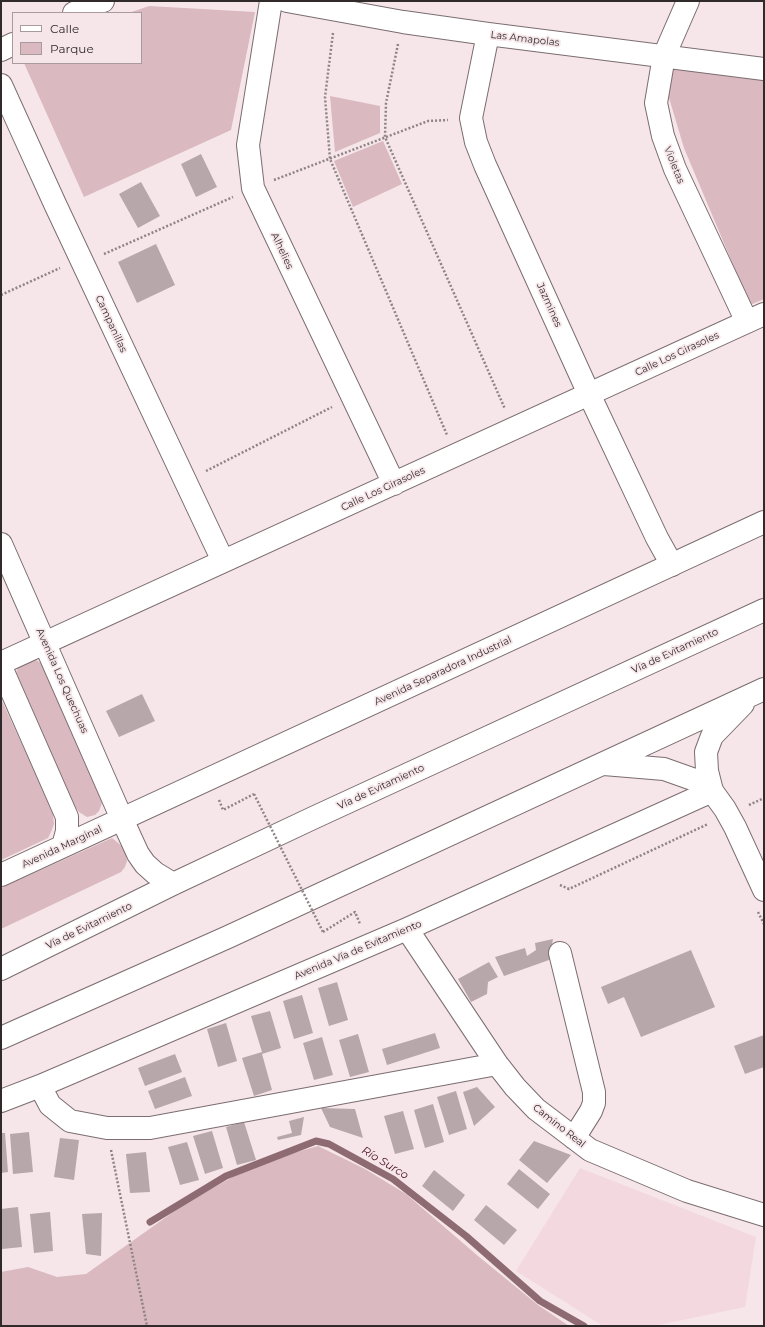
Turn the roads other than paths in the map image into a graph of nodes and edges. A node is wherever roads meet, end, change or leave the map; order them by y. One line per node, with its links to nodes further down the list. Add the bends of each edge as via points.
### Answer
1 (103, 1): 5 (main road)
2 (271, 1): 14 (main road, Alhelies, via 248,145 253,188)
3 (287, 1): 6 (main road, Las Amapolas)
4 (688, 1): 9 (main road, Violetas)
5 (76, 12)
6 (488, 34): 9 (main road, Las Amapolas); 13 (main road, Jazmines, via 471,118 476,142)
7 (12, 44): 8 (main road)
8 (1, 50)
9 (664, 56): 10 (main road, Las Amapolas); 12 (main road, Violetas, via 656,103 663,136 675,169)
10 (764, 69)
11 (1, 85): 17 (main road, Campanillas)
12 (756, 318): 13 (main road, Calle Los Girasoles)
13 (589, 394): 14 (main road, Calle Los Girasoles); 18 (main road, Jazmines)
14 (394, 484): 17 (main road, Calle Los Girasoles)
15 (764, 522): 18 (main road, Avenida Separadora Industrial)
16 (1, 544): 20 (main road, Avenida Los Quechuas)
17 (223, 562): 20 (main road, Calle Los Girasoles)
18 (672, 565): 26 (main road, Avenida Separadora Industrial)
19 (764, 610): 29 (main road, Vía de Evitamiento)
20 (45, 643): 21 (main road, Calle Los Girasoles); 26 (main road, Avenida Los Quechuas)
21 (1, 663)
22 (1, 667): 27 (main road, via 67,817)
23 (759, 692): 24 (main road); 25 (main road, via 712,736 706,752)
24 (603, 764): 25 (main road, via 664,769 694,780); 34 (main road, via 242,931)
25 (712, 791): 30 (main road, via 735,827); 31 (main road, Avenida Vía de Evitamiento)
26 (122, 819): 27 (main road, Avenida Marginal); 29 (main road, Avenida Los Quechuas, via 145,864)
27 (63, 846): 28 (main road, Avenida Marginal)
28 (1, 875)
29 (173, 884): 33 (main road, Vía de Evitamiento)
30 (764, 890)
31 (407, 929): 35 (main road, Camino Real); 36 (main road, Avenida Vía de Evitamiento)
32 (560, 953): 38 (main road, via 594,1092 591,1111)
33 (1, 968)
34 (1, 1038)
35 (498, 1064): 36 (main road, via 150,1128 107,1128 70,1121 50,1105); 38 (main road, Camino Real, via 536,1110)
36 (40, 1086): 37 (main road, Avenida Vía de Evitamiento)
37 (1, 1101)
38 (574, 1138): 39 (main road, Camino Real, via 590,1150 688,1191)
39 (764, 1215)

